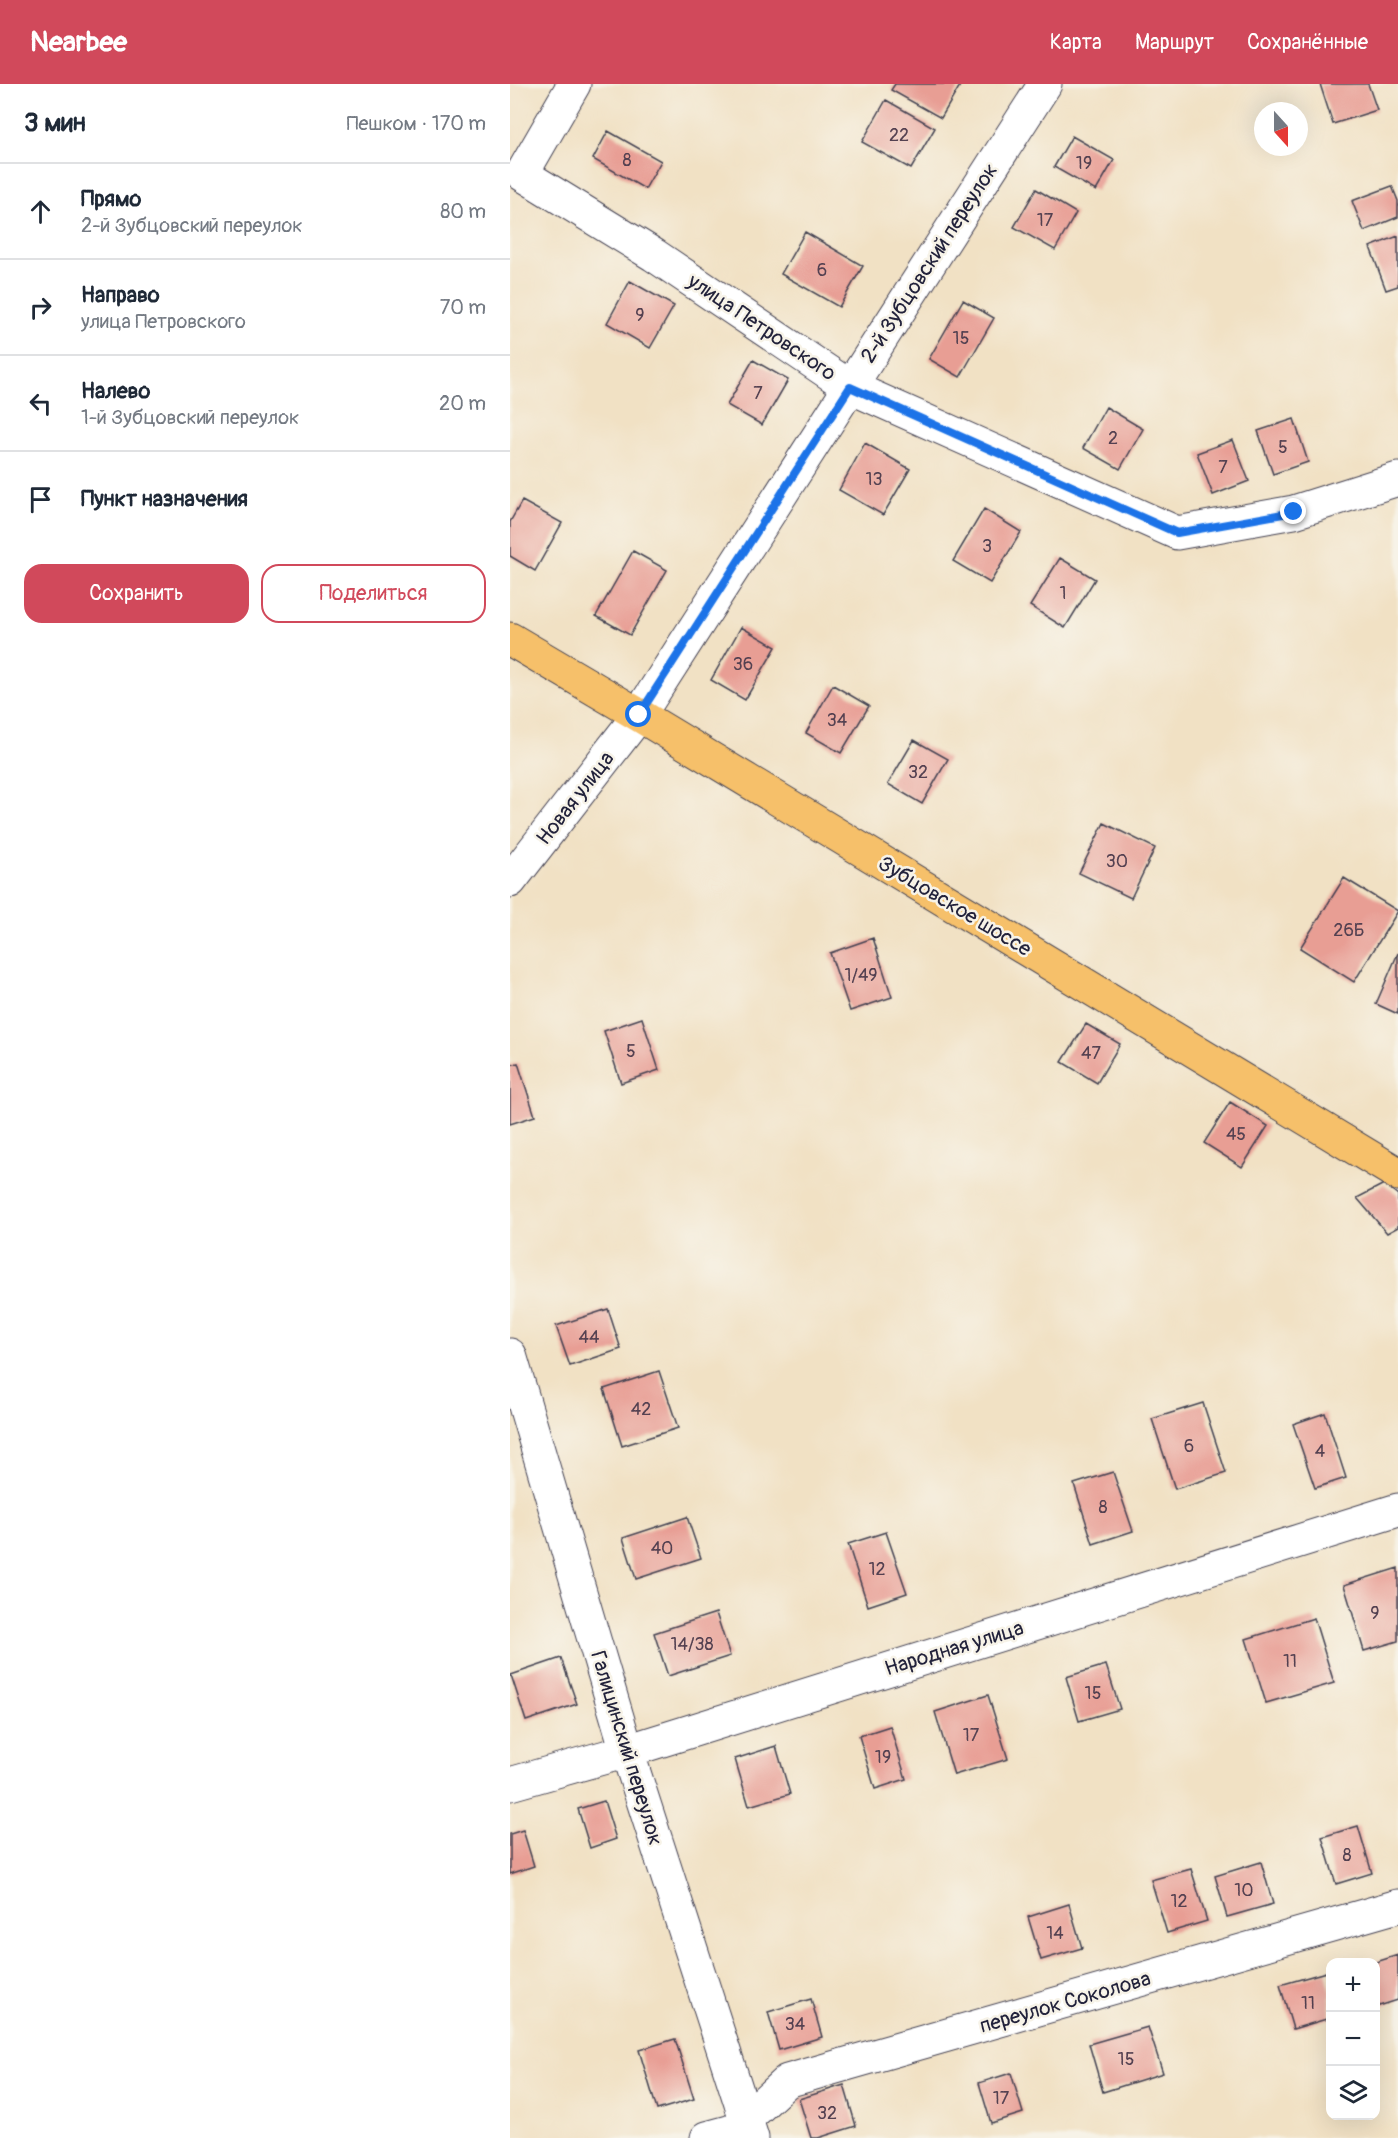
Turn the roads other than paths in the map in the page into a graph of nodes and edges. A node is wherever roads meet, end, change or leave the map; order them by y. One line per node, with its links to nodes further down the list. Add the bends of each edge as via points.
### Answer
1 (574, 84): 3 (street, улица Петровского, via 522,174 654,255)
2 (1045, 84): 3 (street, 2-й Зубцовский переулок)
3 (850, 387): 4 (street, улица Петровского, via 1177,533 1294,512); 6 (street, 2-й Зубцовский переулок)
4 (1398, 479)
5 (510, 639): 6 (main road, Зубцовское шоссе)
6 (639, 715): 7 (street, Новая улица); 8 (main road, Зубцовское шоссе)
7 (510, 881)
8 (1398, 1174)
9 (510, 1355): 11 (street, Галицинский переулок)
10 (1398, 1510): 11 (street, Народная улица)
11 (627, 1750): 12 (street, Народная улица); 14 (street, Галицинский переулок)
12 (510, 1784)
13 (1398, 1906): 14 (street, переулок Соколова, via 787,2081)
14 (749, 2129): 15 (street, переулок Соколова)
15 (707, 2138)

